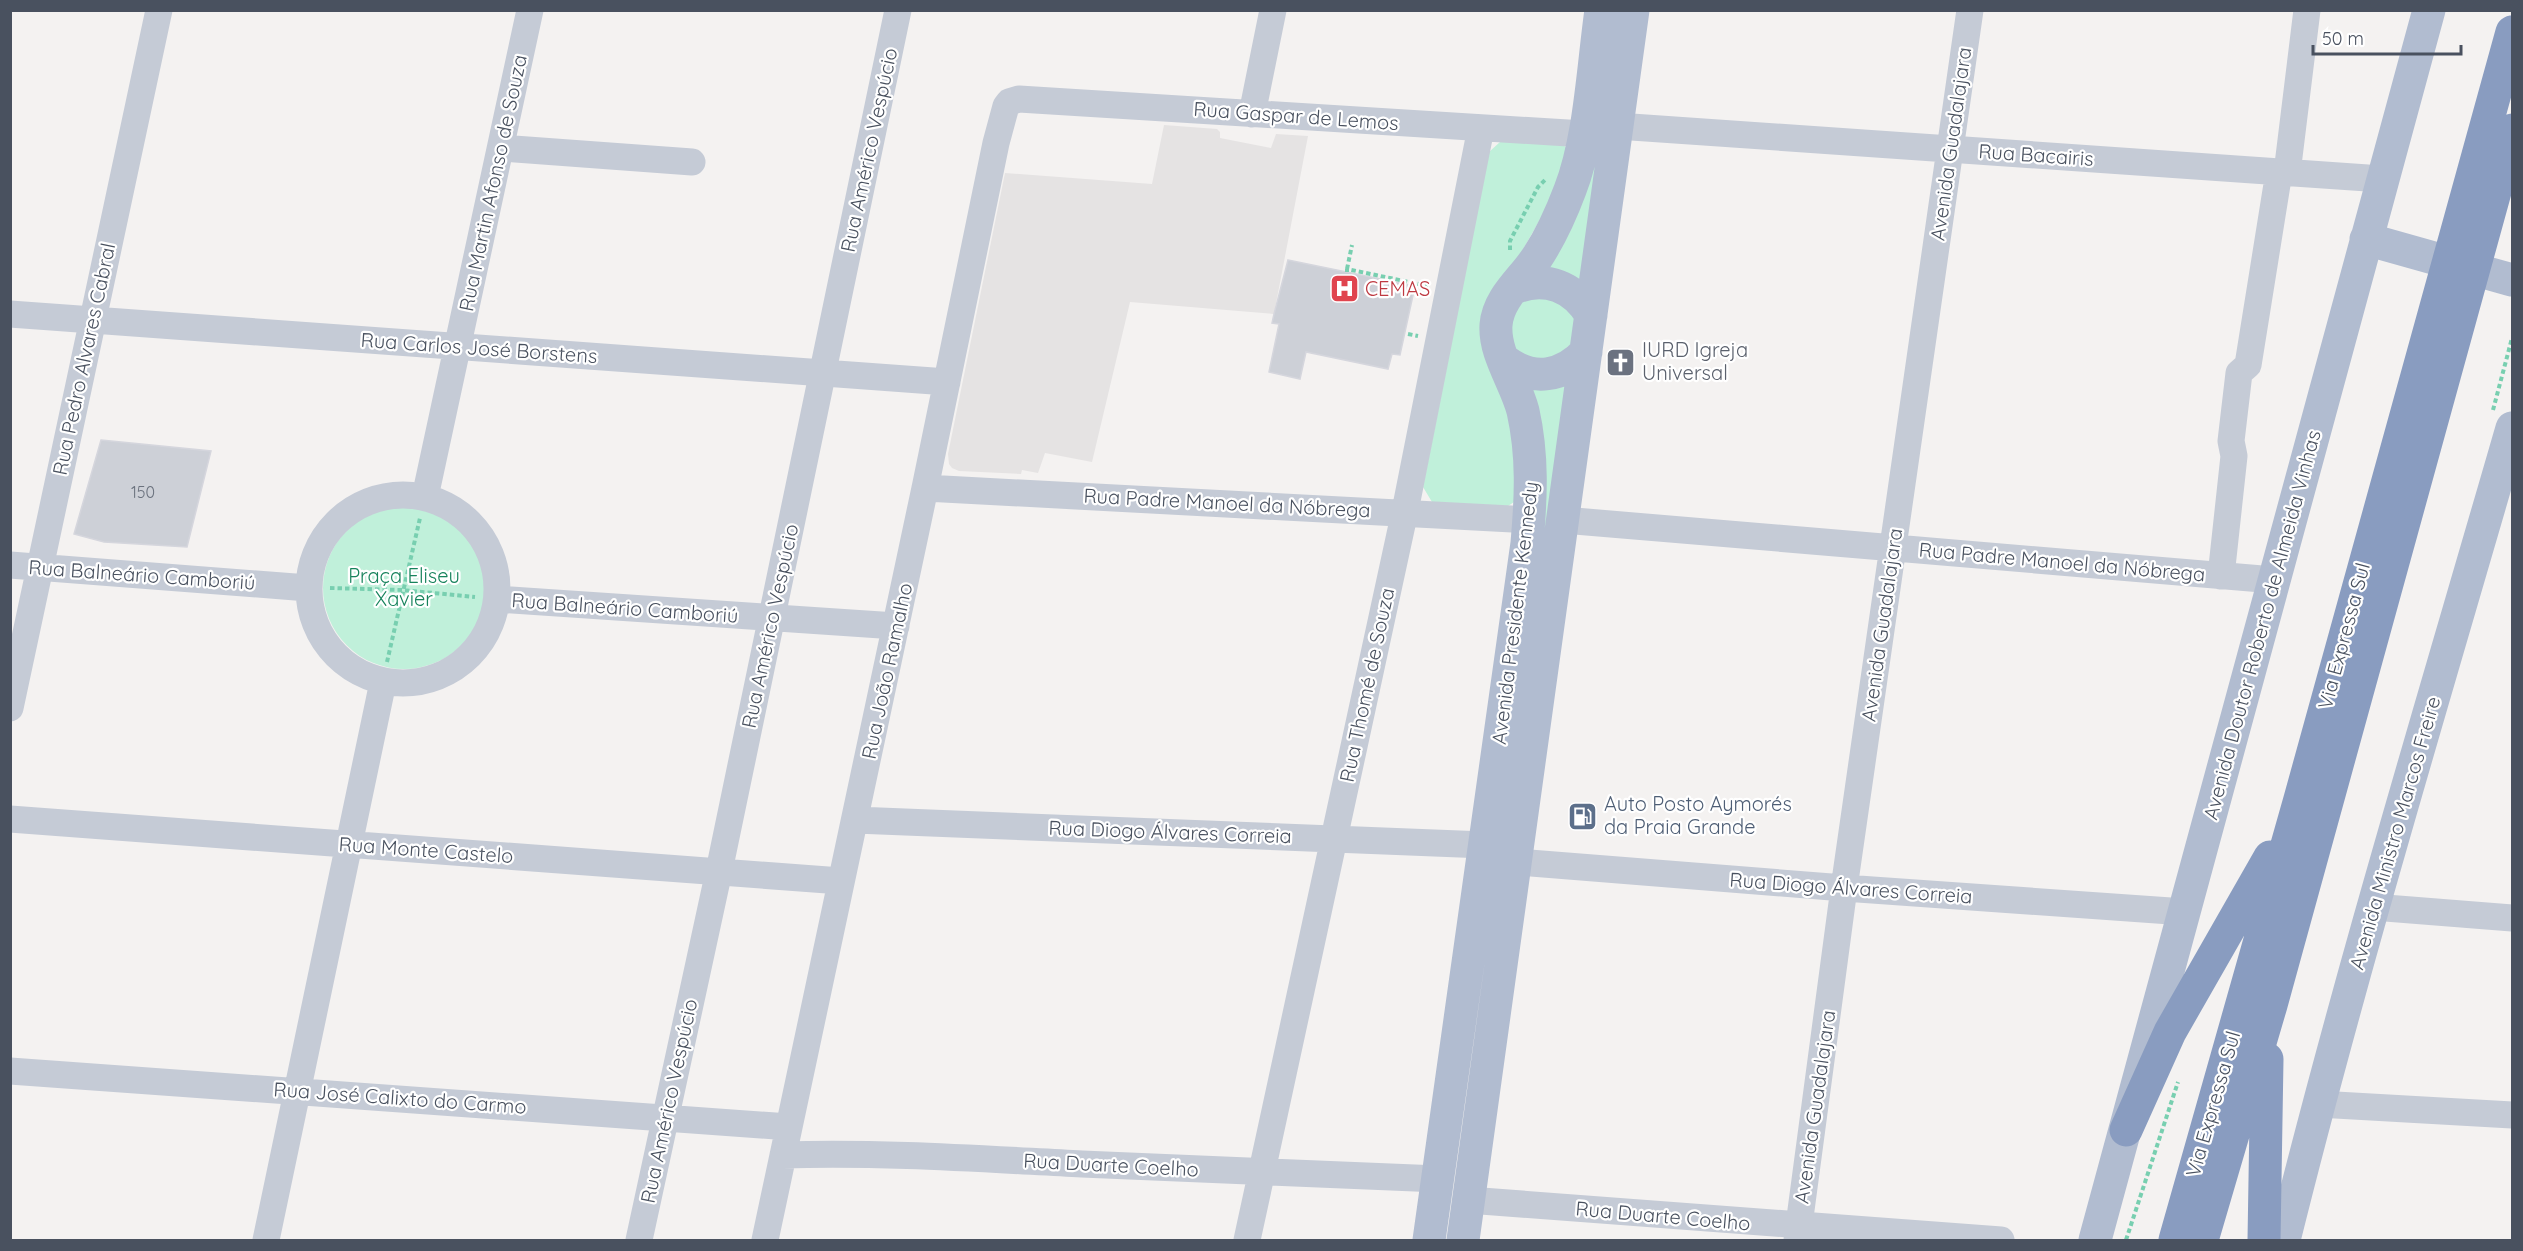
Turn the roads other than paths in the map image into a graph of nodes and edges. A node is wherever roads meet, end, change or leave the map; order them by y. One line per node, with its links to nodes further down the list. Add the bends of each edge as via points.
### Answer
1 (159, 10): 29 (street, Rua Pedro Alvares Cabral)
2 (530, 10): 17 (street, Rua Martin Afonso de Souza)
3 (898, 10): 33 (street, Rua Américo Vespúcio)
4 (1273, 10): 12 (street)
5 (1601, 10): 16 (main road, Avenida Presidente Kennedy)
6 (1633, 10): 13 (main road, Avenida Presidente Kennedy)
7 (1970, 10): 18 (street, Avenida Guadalajara)
8 (2307, 10): 20 (street)
9 (2429, 10): 21 (main road, Avenida Doutor Roberto de Almeida Vinhas)
10 (2512, 32): 22 (highway, Via Expressa Sul)
11 (1009, 102): 12 (street, Rua Gaspar de Lemos, via 1019,99); 34 (street, Rua João Ramalho, via 996,143)
12 (1252, 114): 14 (street, Rua Gaspar de Lemos)
13 (1617, 126): 18 (street, Rua Bacairis); 28 (main road, Avenida Presidente Kennedy)
14 (1481, 128): 16 (street, Rua Gaspar de Lemos); 38 (street, Rua Thomé de Souza)
15 (2512, 130): 22 (highway, Via Expressa Sul)
16 (1584, 134): 26 (main road, Avenida Presidente Kennedy, via 1565,205 1542,250)
17 (501, 148): 19 (street); 30 (street, Rua Martin Afonso de Souza)
18 (1951, 149): 20 (street, Rua Bacairis); 41 (street, Avenida Guadalajara)
19 (692, 162)
20 (2283, 172): 21 (street, Rua Bacairis); 44 (street, via 2248,365 2240,373)
21 (2382, 179): 23 (main road, Avenida Doutor Roberto de Almeida Vinhas)
22 (2471, 230): 24 (highway, Via Expressa Sul)
23 (2366, 239): 25 (main road); 45 (main road, Avenida Doutor Roberto de Almeida Vinhas)
24 (2458, 280): 52 (highway, Via Expressa Sul); 65 (highway, Via Expressa Sul)
25 (2512, 280)
26 (1514, 288): 28 (main road, via 1534,282 1557,285 1578,297); 32 (main road, Avenida Presidente Kennedy, via 1504,300 1496,324)
27 (10, 314): 29 (street, Rua Carlos José Borstens)
28 (1591, 315): 31 (main road, Avenida Presidente Kennedy)
29 (92, 320): 30 (street, Rua Carlos José Borstens); 43 (street, Rua Pedro Alvares Cabral)
30 (459, 346): 33 (street, Rua Carlos José Borstens); 37 (street, Rua Martin Afonso de Souza)
31 (1586, 352): 32 (main road, via 1554,374 1523,372); 40 (main road, Avenida Presidente Kennedy)
32 (1505, 361): 39 (main road, Avenida Presidente Kennedy, via 1518,394 1529,445)
33 (823, 373): 34 (street, Rua Carlos José Borstens); 48 (street, Rua Américo Vespúcio)
34 (947, 382): 36 (street, Rua João Ramalho)
35 (2512, 428): 62 (main road, Avenida Ministro Marcos Freire)
36 (925, 488): 38 (street, Rua Padre Manoel da Nóbrega); 49 (street, Rua João Ramalho)
37 (425, 496): 46 (street, via 397,494 370,500 345,514 326,535 313,560); 47 (street, via 451,507 472,524 488,546 496,572)
38 (1405, 512): 39 (street, Rua Padre Manoel da Nóbrega); 55 (street, Rua Thomé de Souza)
39 (1529, 520): 57 (main road, Avenida Presidente Kennedy)
40 (1563, 520): 41 (street, Rua Padre Manoel da Nóbrega); 58 (main road, Avenida Presidente Kennedy)
41 (1893, 548): 44 (street, Rua Padre Manoel da Nóbrega); 61 (street, Avenida Guadalajara)
42 (10, 565): 43 (street, Rua Balneário Camboriú)
43 (41, 567): 46 (street, Rua Balneário Camboriú); 51 (street, Rua Pedro Alvares Cabral)
44 (2221, 576): 45 (street, Rua Padre Manoel da Nóbrega)
45 (2274, 580): 63 (main road, Avenida Doutor Roberto de Almeida Vinhas)
46 (308, 588): 50 (street, via 311,614 322,638 338,658 359,673)
47 (497, 599): 48 (street, Rua Balneário Camboriú); 50 (street, via 491,625 458,666 435,678 409,684)
48 (771, 618): 49 (street, Rua Balneário Camboriú); 59 (street, Rua Américo Vespúcio)
49 (896, 626): 54 (street, Rua João Ramalho)
50 (383, 682): 56 (street)
51 (10, 708)
52 (2300, 799): 72 (highway, via 2170,1032); 86 (highway, Via Expressa Sul)
53 (10, 819): 56 (street, Rua Monte Castelo)
54 (855, 820): 55 (street, Rua Diogo Álvares Correia); 60 (street, Rua João Ramalho)
55 (1334, 839): 57 (street, Rua Diogo Álvares Correia); 74 (street, Rua Thomé de Souza)
56 (349, 844): 59 (street, Rua Monte Castelo); 67 (street)
57 (1485, 845): 75 (main road, Avenida Presidente Kennedy)
58 (1517, 862): 61 (street, Rua Diogo Álvares Correia); 76 (main road, Avenida Presidente Kennedy)
59 (719, 871): 60 (street, Rua Monte Castelo); 70 (street, Rua Américo Vespúcio)
60 (841, 880): 71 (street, Rua João Ramalho)
61 (1844, 888): 63 (street, Rua Diogo Álvares Correia); 77 (street, Avenida Guadalajara)
62 (2373, 907): 64 (street); 68 (main road, Avenida Ministro Marcos Freire)
63 (2186, 912): 72 (main road, Avenida Doutor Roberto de Almeida Vinhas)
64 (2512, 918)
65 (2271, 1005): 87 (highway, Via Expressa Sul); 88 (highway)
66 (10, 1071): 67 (street, Rua José Calixto do Carmo)
67 (297, 1091): 70 (street, Rua José Calixto do Carmo); 78 (street)
68 (2318, 1104): 69 (street); 89 (main road, Avenida Ministro Marcos Freire)
69 (2512, 1115)
70 (666, 1117): 71 (street, Rua José Calixto do Carmo); 79 (street, Rua Américo Vespúcio)
71 (789, 1126): 73 (street, Rua João Ramalho)
72 (2126, 1130): 85 (main road, Avenida Doutor Roberto de Almeida Vinhas)
73 (783, 1155): 74 (street, Rua Duarte Coelho, via 840,1153); 80 (street, Rua João Ramalho)
74 (1261, 1173): 75 (street, Rua Duarte Coelho); 81 (street, Rua Thomé de Souza)
75 (1439, 1179): 82 (main road, Avenida Presidente Kennedy)
76 (1468, 1200): 77 (street, Rua Duarte Coelho); 83 (main road, Avenida Presidente Kennedy)
77 (1798, 1234): 84 (street, Rua Duarte Coelho)
78 (266, 1240)
79 (639, 1240)
80 (765, 1240)
81 (1247, 1240)
82 (1429, 1240)
83 (1463, 1240)
84 (2001, 1240)
85 (2096, 1240)
86 (2175, 1240)
87 (2202, 1240)
88 (2264, 1240)
89 (2284, 1240)

